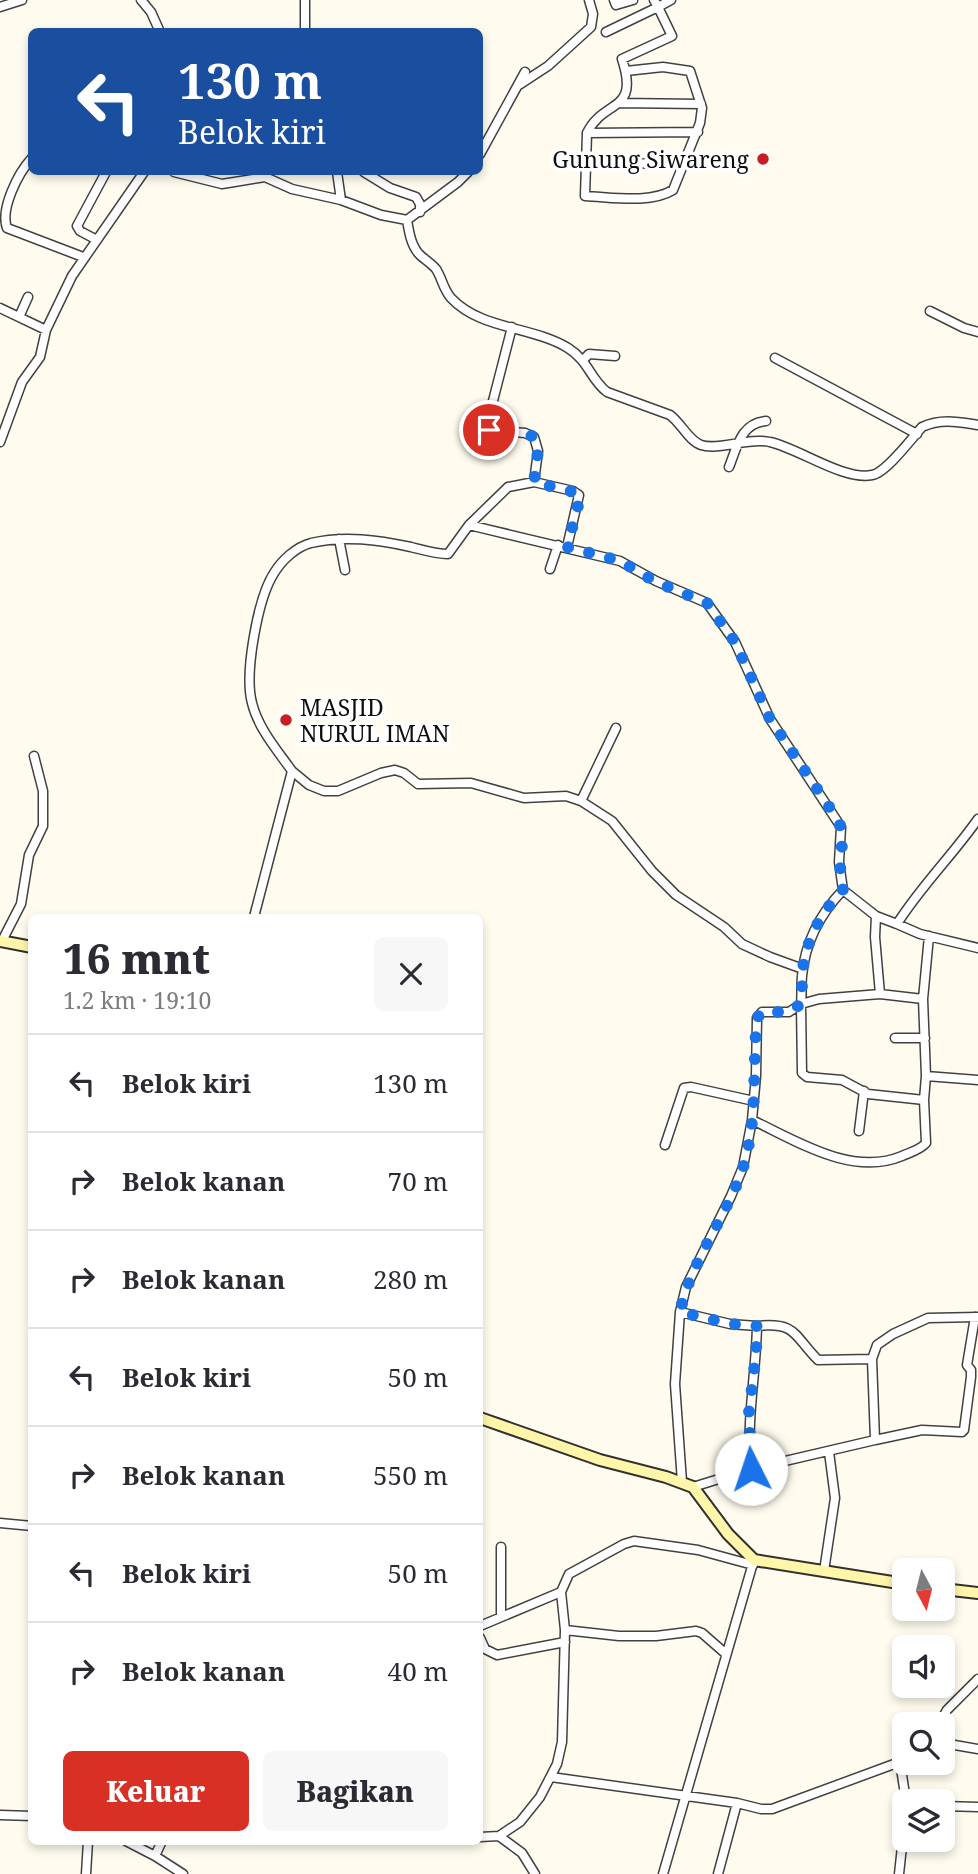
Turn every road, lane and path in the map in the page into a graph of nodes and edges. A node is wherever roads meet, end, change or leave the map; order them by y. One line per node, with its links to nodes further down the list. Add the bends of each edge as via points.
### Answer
1 (22, 0): 9 (street)
2 (141, 0): 10 (street)
3 (305, 0): 11 (street)
4 (589, 0): 15 (street, via 592,27)
5 (614, 0): 6 (street, via 619,6)
6 (633, 0)
7 (671, 0): 8 (street)
8 (656, 3): 12 (street); 13 (street, via 672,36 622,59)
9 (0, 7)
10 (158, 28)
11 (305, 28)
12 (606, 32)
13 (626, 71): 16 (street, via 627,94); 17 (street, via 663,67 690,71)
14 (525, 72): 15 (street)
15 (519, 85): 20 (street)
16 (619, 103): 17 (street); 19 (street, via 591,124)
17 (701, 104): 18 (street)
18 (698, 132): 19 (street); 21 (street)
19 (587, 133): 23 (street)
20 (483, 149)
21 (685, 163): 23 (street); 23 (street, via 673,190 649,197 585,196)
22 (28, 164): 34 (street, via 5,198 4,224)
23 (586, 164)
24 (104, 175): 33 (street, via 77,226)
25 (142, 175): 33 (street)
26 (186, 175): 30 (street, via 222,184 265,177 292,189)
27 (337, 175): 30 (street)
28 (369, 175): 31 (street, via 416,197)
29 (464, 175): 31 (street)
30 (341, 200): 32 (street)
31 (420, 212): 32 (street)
32 (407, 220): 39 (street, via 416,251 437,272 448,295 481,318)
33 (97, 240): 34 (street)
34 (83, 257): 40 (street)
35 (28, 297): 38 (street)
36 (0, 308): 38 (street)
37 (930, 312): 41 (street)
38 (19, 317): 40 (street)
39 (512, 327): 44 (street, via 565,347); 51 (street, via 486,428 534,437 538,451)
40 (46, 330): 48 (street, via 40,357 24,378)
41 (978, 332)
42 (615, 356): 44 (street, via 589,354)
43 (775, 358): 47 (street)
44 (583, 360): 49 (street, via 600,387 670,415 699,444 711,447)
45 (766, 421): 49 (street, via 752,424)
46 (978, 425): 47 (street, via 938,421)
47 (916, 433): 49 (street, via 883,470 864,476 769,441)
48 (0, 442)
49 (739, 442): 50 (street)
50 (729, 467)
51 (534, 482): 52 (street, via 508,487); 55 (street, via 579,495)
52 (469, 525): 53 (street, via 445,554 373,539); 54 (street)
53 (340, 539): 57 (street); 60 (street, via 300,547 281,563 267,586 253,646 249,678 253,706)
54 (558, 545): 55 (street); 56 (street)
55 (567, 547): 63 (street, via 620,561 707,603 735,642 770,719 841,827)
56 (550, 569)
57 (345, 570)
58 (616, 728): 61 (street)
59 (34, 756): 68 (street, via 43,791 43,826 29,855 20,904)
60 (292, 771): 61 (street, via 324,791 338,791 396,770 418,784 471,783 524,798 566,796); 64 (street)
61 (581, 801): 71 (street, via 612,821 676,895 742,944)
62 (978, 819): 66 (street)
63 (843, 890): 65 (street); 71 (street, via 819,920)
64 (255, 914)
65 (876, 916): 66 (street); 72 (street)
66 (897, 924): 67 (street)
67 (929, 936): 70 (street); 73 (street)
68 (1, 941): 69 (street)
69 (28, 946)
70 (978, 948)
71 (803, 969): 74 (street)
72 (880, 994): 73 (street); 74 (street)
73 (923, 999): 76 (street)
74 (801, 1004): 79 (street, via 802,1073 842,1080); 81 (street, via 789,1012 762,1012 757,1018)
75 (895, 1038): 76 (street)
76 (925, 1038): 77 (street)
77 (926, 1076): 78 (street); 80 (street)
78 (978, 1080)
79 (864, 1091): 80 (street); 83 (street)
80 (924, 1100): 82 (street, via 926,1143 881,1163 843,1159)
81 (754, 1101): 82 (street); 84 (street, via 684,1088)
82 (752, 1120): 85 (street, via 739,1180 686,1287)
83 (859, 1131)
84 (665, 1145)
85 (680, 1312): 87 (street); 93 (street, via 675,1384)
86 (977, 1317): 88 (street, via 937,1317 914,1323 877,1345); 90 (street, via 967,1365 971,1370 964,1430 922,1430)
87 (757, 1326): 88 (street, via 786,1326 818,1360); 92 (street, via 749,1412)
88 (872, 1359): 90 (street)
89 (483, 1419): 93 (street)
90 (875, 1440): 91 (street)
91 (829, 1452): 92 (street); 98 (street, via 835,1498)
92 (751, 1469): 93 (street)
93 (687, 1485): 97 (street)
94 (0, 1523): 95 (street)
95 (28, 1526)
96 (501, 1547): 103 (street)
97 (753, 1562): 98 (street); 101 (street, via 634,1541 569,1574); 108 (street)
98 (824, 1571): 99 (street)
99 (892, 1582)
100 (956, 1590): 102 (street)
101 (561, 1592): 103 (street); 105 (street)
102 (978, 1593)
103 (500, 1617): 104 (street)
104 (483, 1625)
105 (565, 1630): 106 (street); 108 (street, via 619,1636 696,1631)
106 (565, 1642): 107 (street, via 497,1655); 114 (street, via 562,1742)
107 (483, 1645)
108 (726, 1654): 115 (street)
109 (978, 1679): 110 (street)
110 (946, 1712)
111 (955, 1745): 112 (street)
112 (978, 1749)
113 (892, 1765): 116 (street, via 772,1809)
114 (551, 1777): 115 (street); 121 (street, via 535,1806)
115 (686, 1794): 116 (street); 131 (street)
116 (737, 1803): 132 (street)
117 (955, 1806): 118 (street)
118 (978, 1807)
119 (0, 1815): 120 (street)
120 (28, 1816)
121 (499, 1836): 122 (street); 130 (street, via 522,1853)
122 (483, 1837)
123 (88, 1845): 128 (street)
124 (134, 1845): 127 (street)
125 (160, 1845): 127 (street)
126 (901, 1852): 133 (street)
127 (155, 1856): 129 (street)
128 (86, 1874)
129 (183, 1874)
130 (535, 1874)
131 (663, 1874)
132 (718, 1874)
133 (899, 1874)

